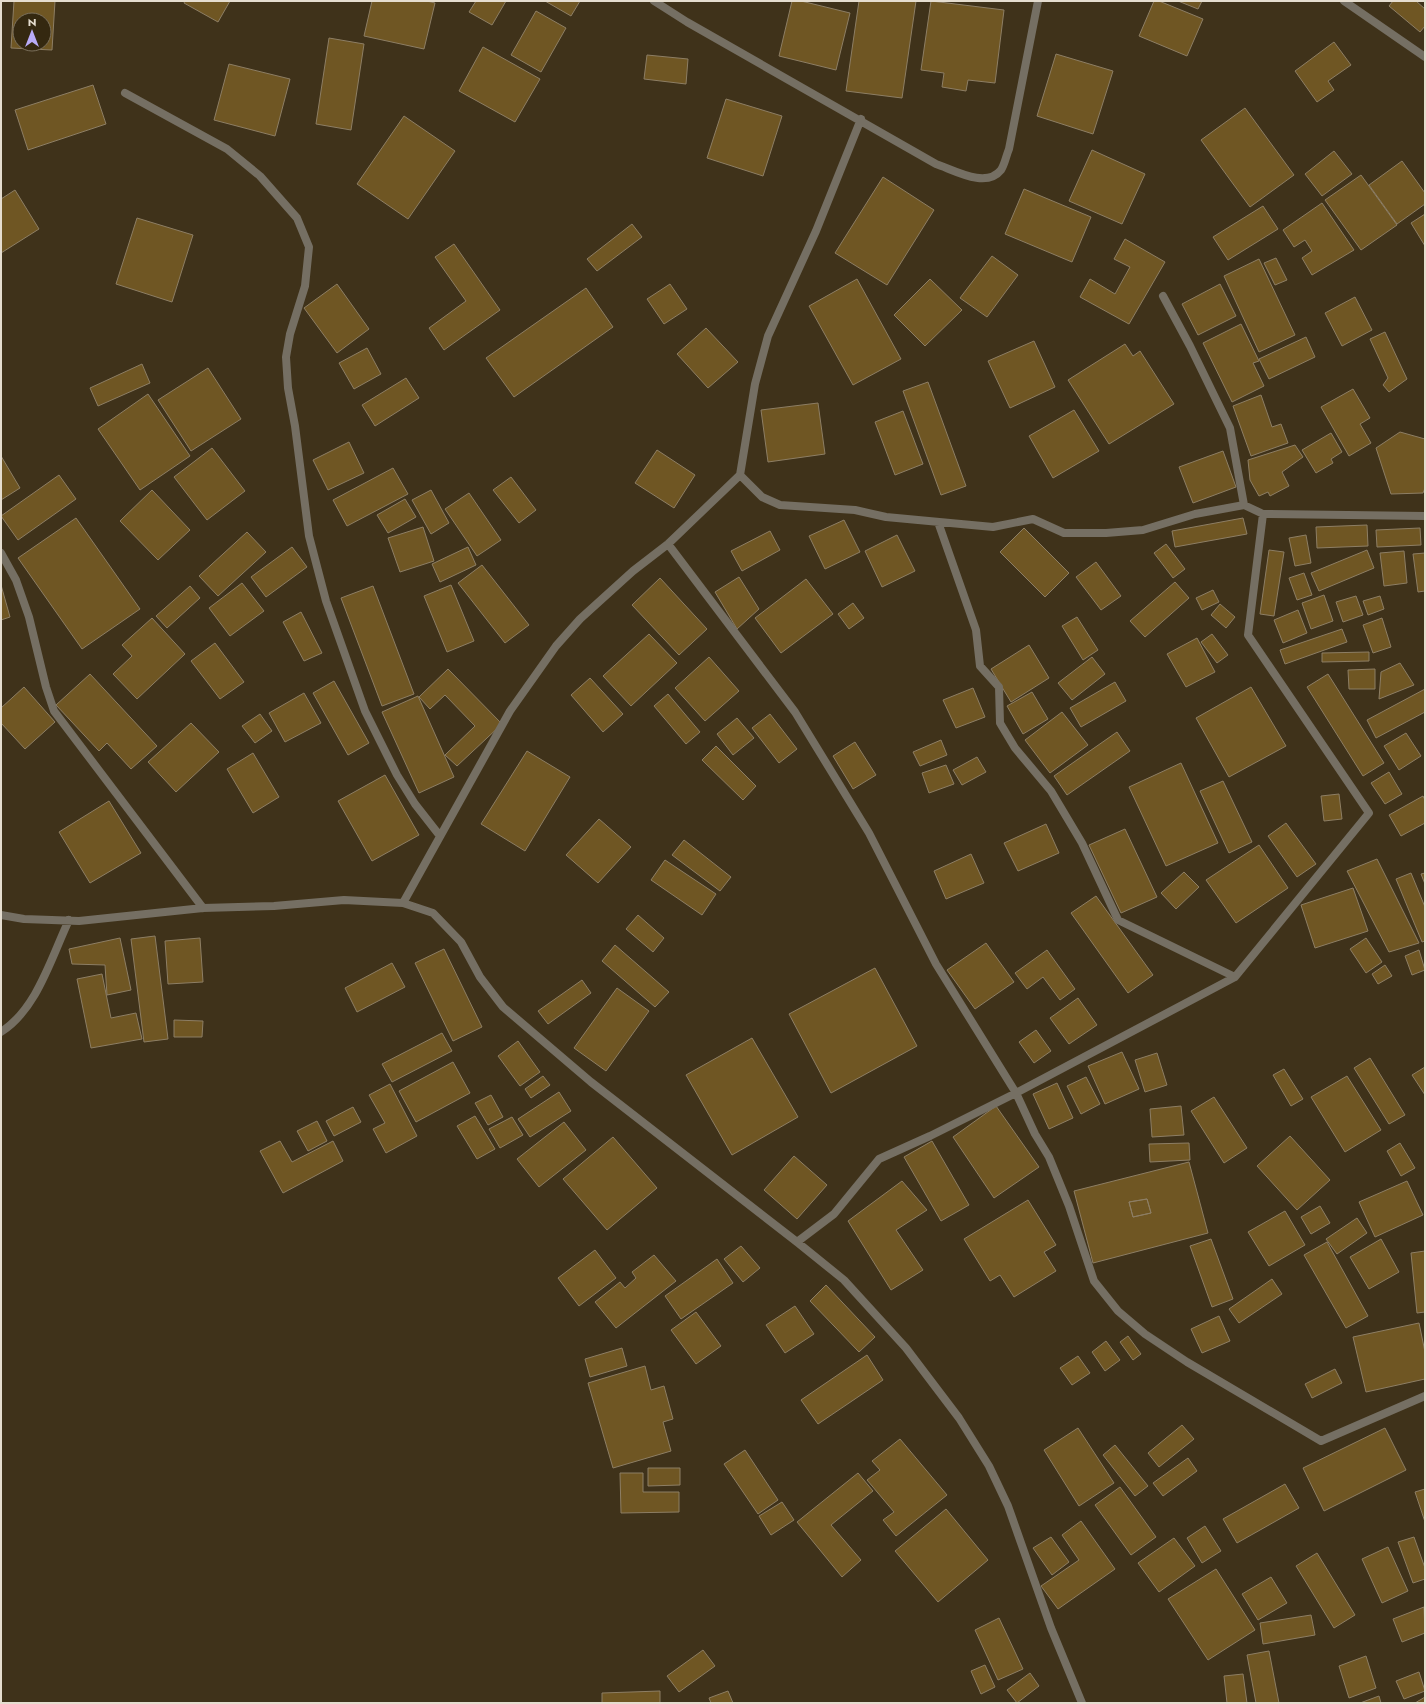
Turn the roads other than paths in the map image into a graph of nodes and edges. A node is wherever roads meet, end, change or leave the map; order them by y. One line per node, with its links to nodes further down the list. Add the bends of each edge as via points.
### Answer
1 (654, 1): 6 (street)
2 (1038, 1): 6 (street, via 1009,149 1003,165 994,176 985,179 974,177 936,164)
3 (1344, 1): 4 (street)
4 (1425, 56)
5 (125, 93): 15 (street, via 227,149 260,176 297,218 309,247 305,286 290,334 286,357 309,536 326,601 365,711 396,775)
6 (861, 119): 8 (street, via 816,231 768,336 755,384)
7 (1163, 296): 9 (street, via 1230,428)
8 (740, 475): 12 (street, via 762,497 780,505 848,510); 13 (street)
9 (1244, 505): 10 (street); 12 (street, via 1195,514 1143,530 1106,533 1064,533 1033,519 993,527)
10 (1263, 514): 11 (street, via 1370,512); 20 (street, via 1248,635 1369,812)
11 (1425, 515)
12 (938, 522): 20 (street, via 976,630 980,666 999,687 1000,723 1015,748 1051,791 1082,843 1118,920)
13 (668, 544): 15 (street, via 633,571 556,646 510,711); 22 (street, via 795,712 869,833 936,964)
14 (1, 553): 17 (street, via 16,580 29,617 54,711)
15 (440, 836): 16 (street)
16 (403, 903): 17 (street, via 344,900 274,906); 23 (street, via 434,913 461,942 480,977 503,1007 538,1039)
17 (203, 908): 19 (street)
18 (1, 915): 19 (street, via 24,919)
19 (69, 920): 21 (street, via 38,988 16,1021)
20 (1235, 977): 22 (street)
21 (1, 1032)
22 (1016, 1093): 23 (street, via 879,1159 834,1214); 24 (street, via 1035,1134 1050,1157 1094,1281 1118,1311 1145,1334 1187,1362 1321,1441)
23 (797, 1242): 25 (street, via 844,1280 906,1348 975,1442 1008,1506 1051,1628)
24 (1425, 1396)
25 (1082, 1703)

